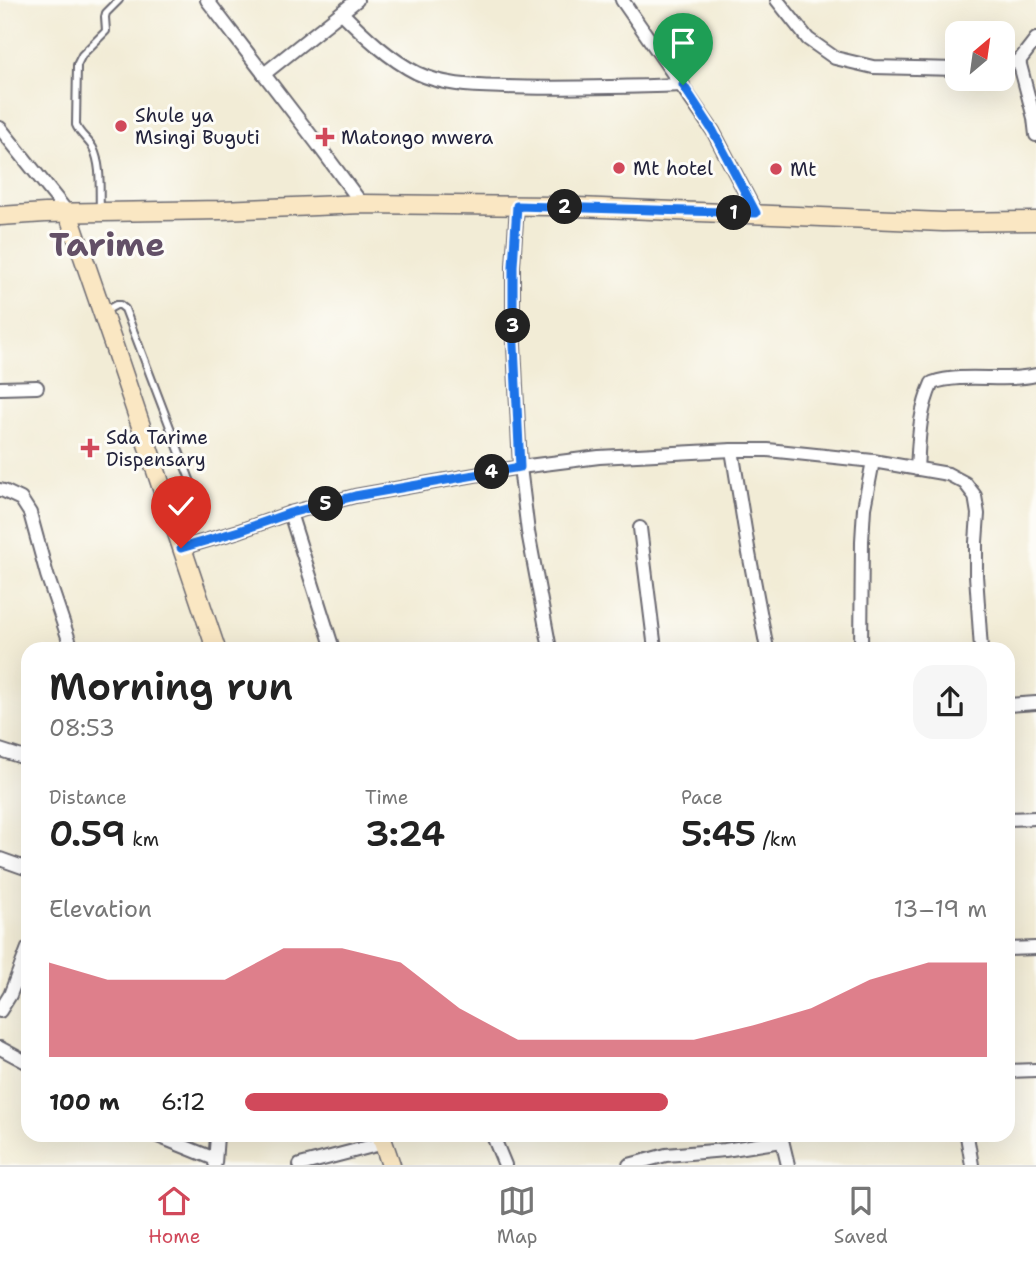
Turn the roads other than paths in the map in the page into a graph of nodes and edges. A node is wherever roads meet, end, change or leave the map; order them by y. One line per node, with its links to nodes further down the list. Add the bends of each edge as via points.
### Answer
1 (119, 0): 17 (lane, via 106,13 106,31 77,65 76,125 97,160)
2 (207, 0): 11 (street)
3 (357, 0): 6 (street)
4 (622, 0): 12 (street)
5 (777, 0): 10 (street, via 808,38 835,58 873,67)
6 (342, 13): 11 (street); 12 (street, via 390,55 438,81 540,88)
7 (1036, 39): 8 (street)
8 (1019, 61): 9 (street); 14 (street)
9 (1015, 62)
10 (945, 69)
11 (264, 74): 15 (street)
12 (683, 85): 19 (street)
13 (0, 128): 18 (street)
14 (1036, 135)
15 (362, 204): 16 (main road); 17 (main road)
16 (517, 206): 19 (main road); 28 (street, via 513,313)
17 (100, 212): 18 (main road)
18 (68, 213): 20 (main road); 22 (main road)
19 (756, 213): 21 (main road, via 943,222)
20 (0, 216)
21 (1036, 220)
22 (103, 312): 32 (main road); 32 (lane, via 116,305 125,309 197,498 195,507)
23 (1036, 375): 29 (street, via 932,383 922,411)
24 (37, 387): 25 (street)
25 (0, 388)
26 (732, 450): 27 (street); 28 (street, via 599,457); 40 (street)
27 (873, 461): 29 (street); 41 (street, via 864,508)
28 (520, 467): 31 (street, via 355,496); 38 (street)
29 (917, 469): 42 (street, via 948,474 965,483 975,496)
30 (0, 491): 35 (street, via 21,499 30,513)
31 (290, 513): 34 (street); 37 (street)
32 (171, 517): 34 (main road)
33 (640, 528): 39 (street)
34 (181, 548): 36 (main road)
35 (70, 642)
36 (214, 642)
37 (332, 642)
38 (549, 642)
39 (654, 642)
40 (766, 642)
41 (861, 642)
42 (981, 642)
43 (1036, 703): 44 (street)
44 (1015, 704)
45 (0, 750): 46 (street)
46 (21, 757)
47 (1036, 818): 48 (street)
48 (1015, 819)
49 (0, 859): 50 (street)
50 (21, 866)
51 (1036, 948): 52 (street)
52 (1015, 949)
53 (21, 966): 54 (street)
54 (0, 1012)
55 (0, 1048): 56 (street)
56 (21, 1059)
57 (1036, 1070): 58 (street)
58 (1015, 1072)
59 (171, 1142): 67 (street)
60 (217, 1142): 67 (street)
61 (373, 1142): 68 (street)
62 (384, 1142): 69 (main road)
63 (496, 1142): 70 (street)
64 (763, 1142): 71 (street, via 666,1155)
65 (783, 1142): 72 (street)
66 (968, 1142): 73 (street)
67 (215, 1162)
68 (300, 1165)
69 (391, 1165)
70 (505, 1165)
71 (629, 1165)
72 (788, 1165)
73 (972, 1165)

